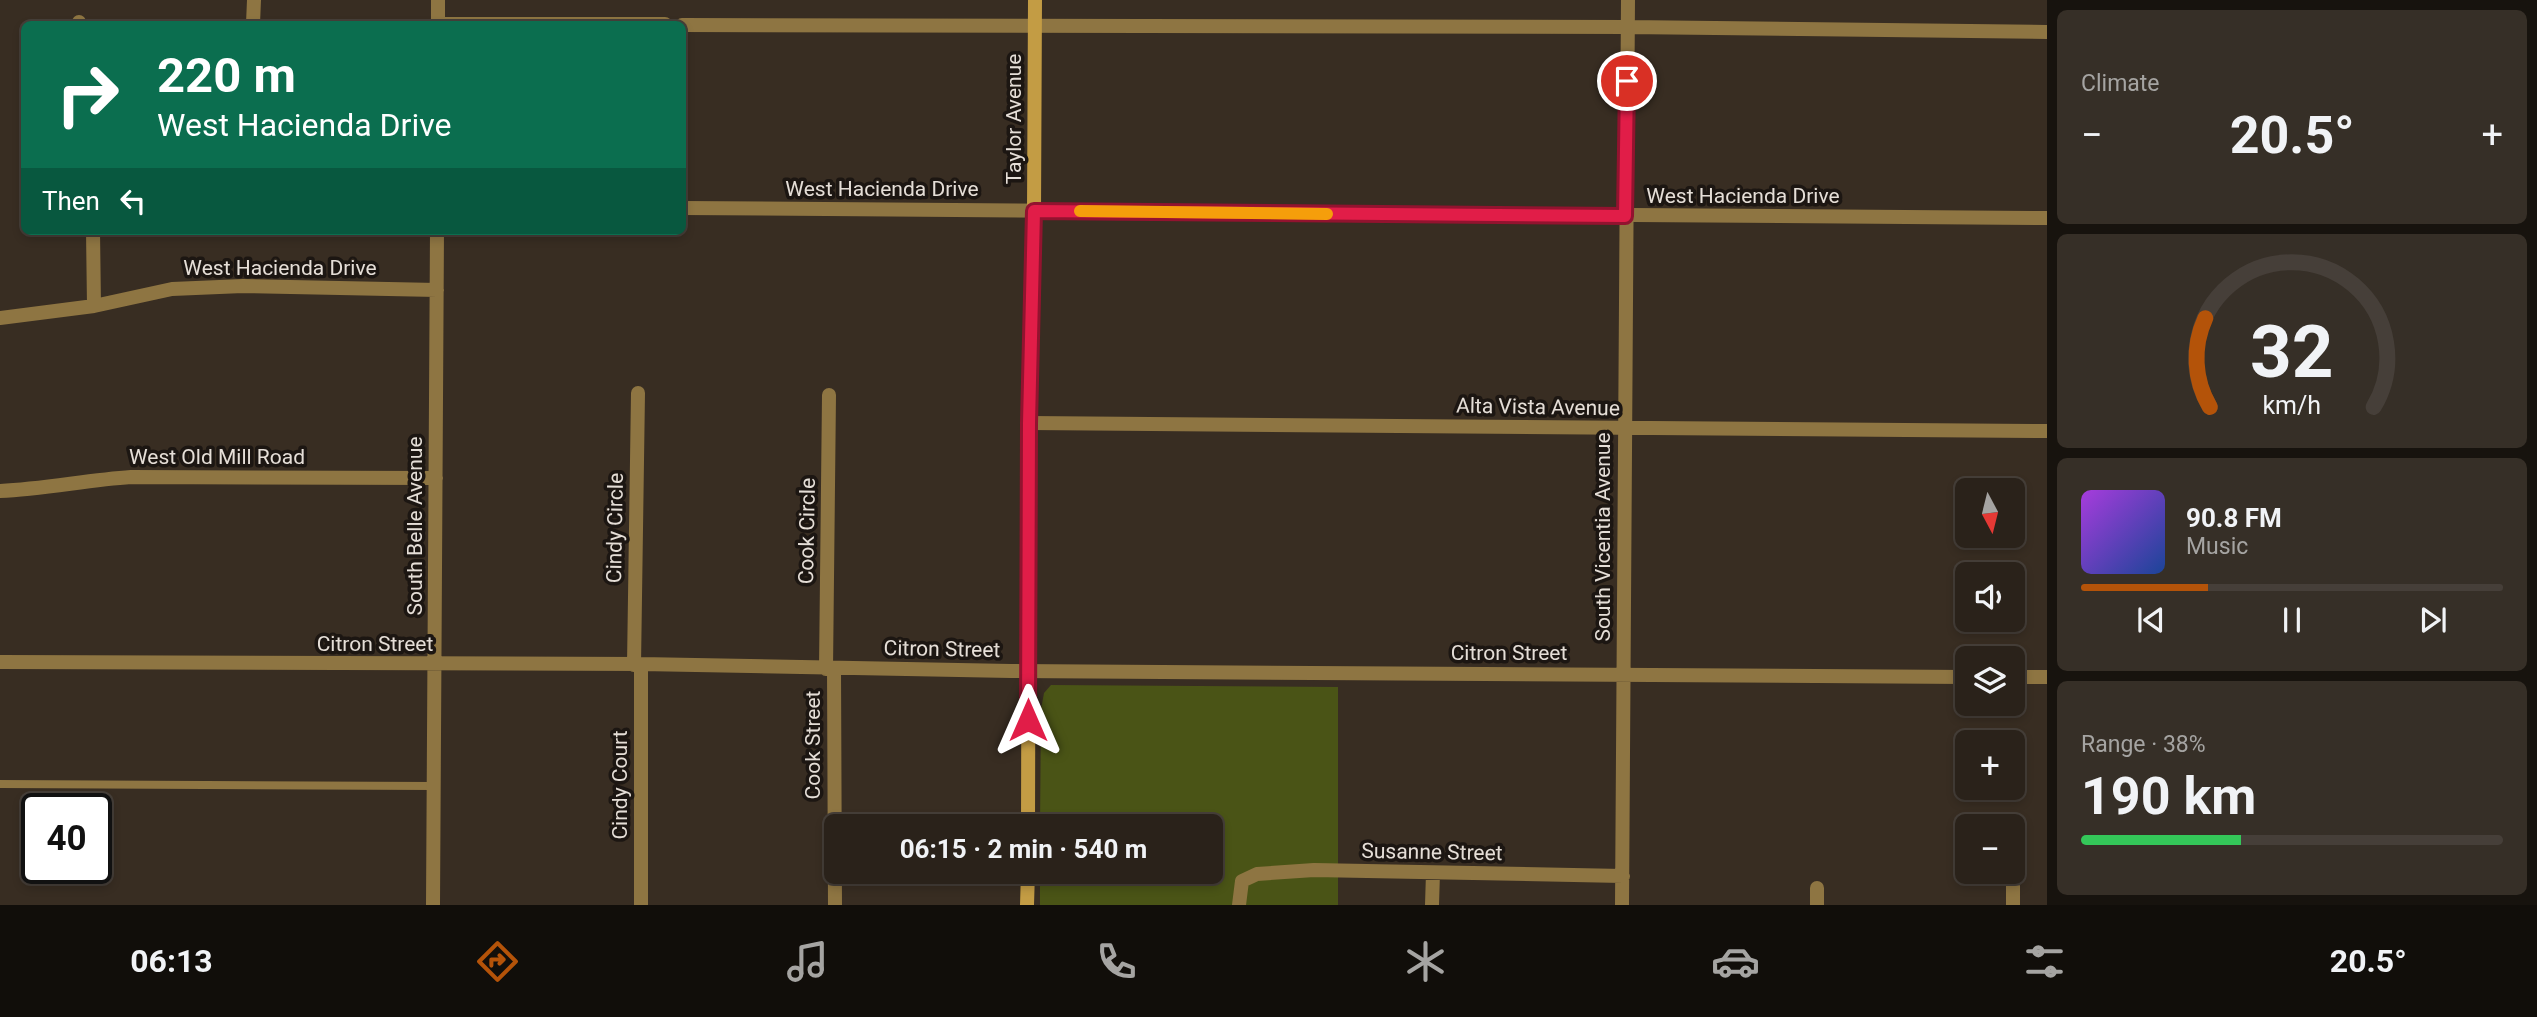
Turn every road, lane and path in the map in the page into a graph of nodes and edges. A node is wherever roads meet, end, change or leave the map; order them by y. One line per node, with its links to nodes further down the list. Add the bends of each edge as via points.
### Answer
1 (254, 0): 5 (street)
2 (438, 0): 6 (street)
3 (1035, 0): 8 (street, Taylor Avenue)
4 (1628, 0): 9 (street, South Vicentia Avenue)
5 (253, 21)
6 (438, 21)
7 (686, 24): 8 (street)
8 (1035, 26): 9 (street); 12 (street, Taylor Avenue)
9 (1628, 27): 10 (street); 13 (street, South Vicentia Avenue)
10 (2047, 32)
11 (686, 208): 12 (street, West Hacienda Drive)
12 (1034, 211): 13 (street, West Hacienda Drive); 22 (street, Taylor Avenue)
13 (1625, 216): 14 (street, West Hacienda Drive); 23 (street, South Vicentia Avenue)
14 (2047, 218)
15 (93, 235): 18 (street)
16 (437, 235): 17 (street, South Belle Avenue)
17 (437, 290): 18 (street, West Hacienda Drive, via 172,289); 25 (street, South Belle Avenue)
18 (94, 306): 19 (street, West Hacienda Drive)
19 (0, 318)
20 (638, 393): 28 (street, Cindy Circle)
21 (829, 395): 30 (street, Cook Circle)
22 (1029, 423): 23 (street, Alta Vista Avenue); 31 (street, Taylor Avenue)
23 (1623, 429): 24 (street, Alta Vista Avenue); 32 (street, South Vicentia Avenue)
24 (2047, 431)
25 (436, 478): 26 (street, West Old Mill Road, via 131,477); 29 (street, South Belle Avenue)
26 (0, 491)
27 (0, 662): 29 (street, Citron Street)
28 (637, 664): 29 (street, Citron Street); 30 (street, Citron Street); 45 (street, Cindy Court)
29 (435, 665): 37 (street, South Belle Avenue)
30 (830, 669): 31 (street, Citron Street); 46 (street, Cook Street)
31 (1028, 671): 32 (street, Citron Street); 38 (street, Taylor Avenue)
32 (1624, 675): 33 (street, Citron Street); 40 (street, South Vicentia Avenue)
33 (1955, 677)
34 (2025, 677): 35 (street)
35 (2047, 677)
36 (0, 784): 37 (lane)
37 (434, 786): 44 (street, South Belle Avenue)
38 (1028, 814)
39 (1433, 873): 40 (street, Susanne Street); 48 (street, Susanne Street, via 1314,870 1257,874 1242,881); 49 (street)
40 (1623, 876): 50 (street, South Vicentia Avenue)
41 (1028, 884): 47 (street)
42 (2013, 886): 52 (street)
43 (1817, 888): 51 (street)
44 (433, 905)
45 (641, 905)
46 (835, 905)
47 (1027, 905)
48 (1239, 905)
49 (1432, 905)
50 (1622, 905)
51 (1817, 905)
52 (2013, 905)

